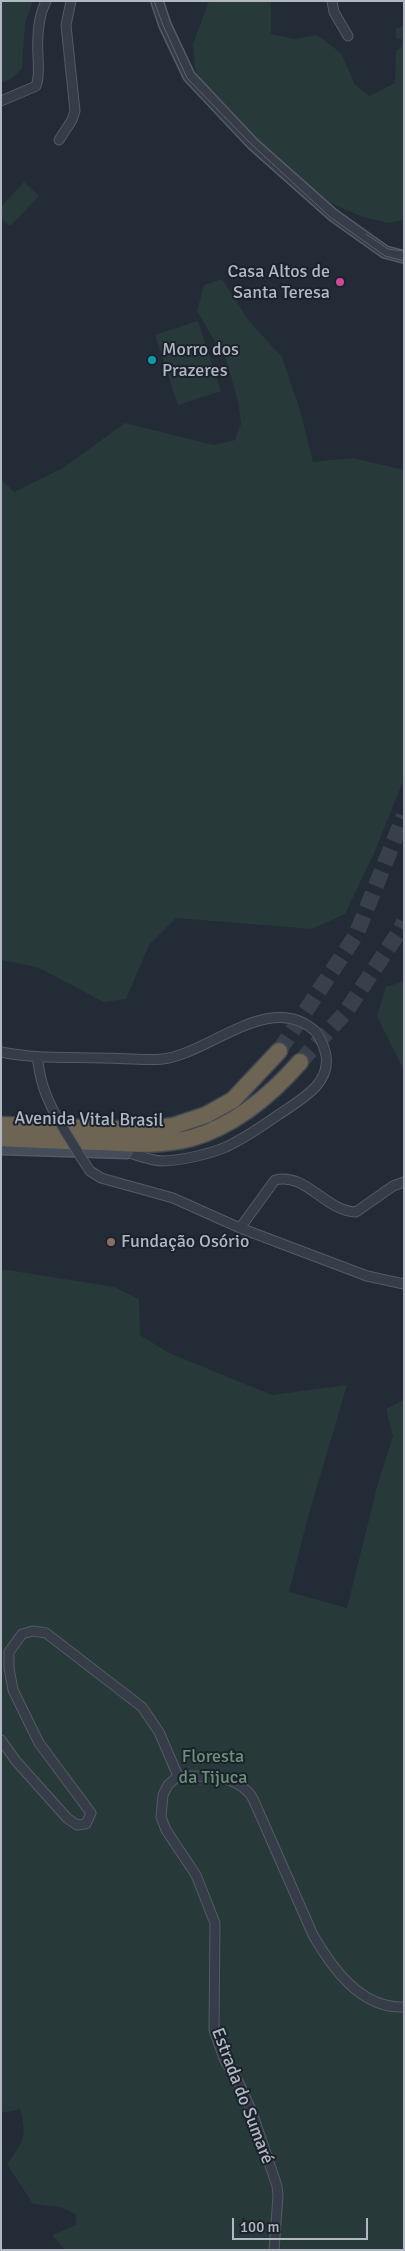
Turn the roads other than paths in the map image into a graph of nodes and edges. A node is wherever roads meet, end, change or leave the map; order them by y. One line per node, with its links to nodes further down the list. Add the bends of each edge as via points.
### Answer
1 (46, 1): 6 (street, via 40,19 39,79 36,86)
2 (71, 1): 7 (street, via 66,25 76,111)
3 (157, 1): 8 (street, via 189,76 253,144 333,215 385,252)
4 (332, 1): 5 (street, via 334,12)
5 (348, 36)
6 (1, 101)
7 (59, 140)
8 (404, 257)
9 (279, 1050): 16 (highway, Avenida Vital Brasil, via 233,1100 206,1115)
10 (1, 1052): 11 (street)
11 (36, 1057): 19 (street, via 165,1059 264,1019 290,1019 314,1031 322,1041 326,1071 318,1085 256,1132 225,1147 164,1161); 21 (street, bridge, via 44,1092 94,1176 173,1198)
12 (300, 1062): 13 (highway, Avenida Vital Brasil, via 274,1091)
13 (254, 1106): 17 (highway, Avenida Vital Brasil, via 206,1133 164,1143); 19 (highway, via 225,1131 200,1144 168,1152)
14 (1, 1114): 16 (highway)
15 (1, 1125): 16 (highway, Avenida Vital Brasil, via 142,1130)
16 (173, 1126)
17 (1, 1138)
18 (1, 1148): 19 (main road)
19 (127, 1152)
20 (404, 1182): 21 (street, via 356,1212 343,1210 297,1181 275,1180)
21 (240, 1228): 22 (street, via 368,1276)
22 (404, 1284)
23 (1, 1740): 24 (street, via 67,1818 77,1825 86,1824 91,1813 39,1743 13,1690 8,1668 9,1652 22,1634 46,1632 142,1707 159,1732)
24 (178, 1776): 25 (street, via 213,1776 238,1785 249,1793 324,1954 341,1977 377,2004); 26 (street, Estrada do Sumaré, via 162,1795 162,1817 166,1830 196,1875 215,1923 214,2030 225,2061 252,2112 277,2186)
25 (404, 2007)
26 (274, 2250)

